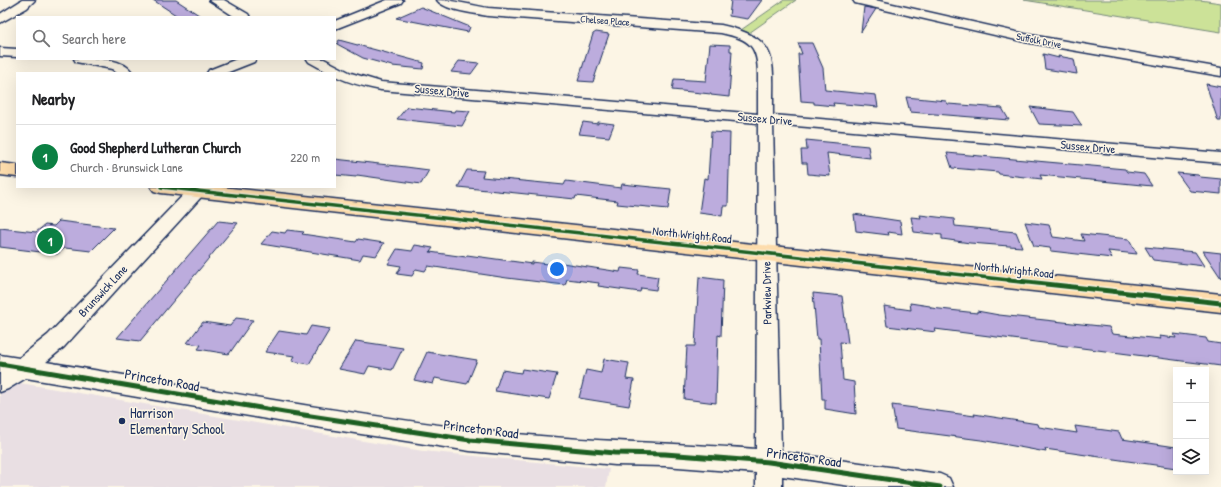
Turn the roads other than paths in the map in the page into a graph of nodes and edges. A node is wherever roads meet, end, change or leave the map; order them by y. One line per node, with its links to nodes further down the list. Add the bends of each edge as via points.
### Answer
1 (29, 0): 7 (street)
2 (215, 0): 6 (street)
3 (397, 0): 8 (street)
4 (443, 0): 9 (street, Chelsea Place, via 456,6 488,12 721,29 751,39)
5 (859, 0): 17 (street, Suffolk Drive, via 1025,38)
6 (242, 16)
7 (0, 19)
8 (336, 25)
9 (763, 51): 18 (street, Parkview Drive)
10 (0, 52): 11 (street)
11 (16, 53)
12 (86, 60): 15 (street, via 116,66)
13 (246, 60): 16 (street)
14 (316, 60): 18 (street, Sussex Drive, via 343,76 372,84)
15 (125, 72)
16 (216, 72)
17 (1221, 72)
18 (765, 119): 19 (street, Sussex Drive); 24 (street, Parkview Drive)
19 (1221, 158)
20 (0, 169): 21 (main road)
21 (16, 171)
22 (170, 188): 23 (main road, North Wright Road)
23 (197, 191): 24 (main road, North Wright Road); 27 (street, Brunswick Lane, via 56,341)
24 (766, 253): 25 (main road, North Wright Road); 29 (street, Parkview Drive)
25 (1221, 303)
26 (0, 364): 27 (street, Princeton Road)
27 (24, 367): 28 (street, Brunswick Lane); 29 (street, Princeton Road, via 284,412 470,440 615,453)
28 (0, 382)
29 (769, 462): 30 (street, Parkview Drive); 31 (street, Princeton Road)
30 (769, 487)
31 (940, 487)

